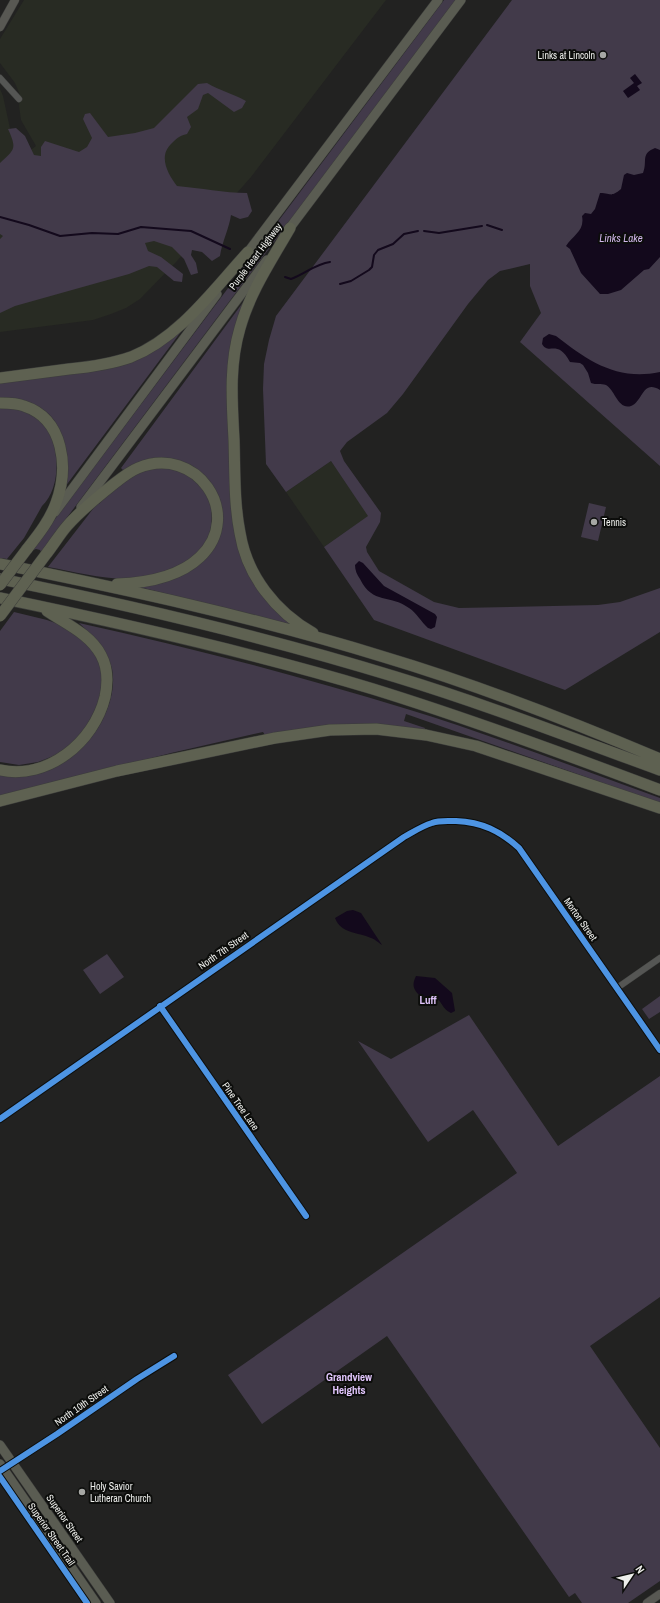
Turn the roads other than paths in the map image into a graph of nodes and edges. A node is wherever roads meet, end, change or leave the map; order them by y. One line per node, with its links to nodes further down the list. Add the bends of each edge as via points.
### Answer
1 (15, 0): 4 (main road)
2 (438, 0): 8 (main road, Purple Heart Highway)
3 (460, 0): 7 (main road, Purple Heart Highway)
4 (0, 27)
5 (0, 78): 6 (street)
6 (19, 99)
7 (290, 228): 12 (main road, Purple Heart Highway); 20 (highway, via 253,293 235,348 232,386 237,518 249,565 264,590 294,620)
8 (248, 252): 9 (highway, via 188,317 161,341 146,349 102,365); 11 (main road, Purple Heart Highway)
9 (0, 378)
10 (0, 403): 11 (highway, via 33,410 47,421 57,436 62,458 62,481 56,504)
11 (44, 526): 16 (highway, bridge)
12 (67, 526): 15 (highway, via 118,481 132,471 150,464 168,463 190,470 204,482 213,496 216,527 206,550 194,562 172,573 146,581 122,584); 19 (highway, bridge)
13 (0, 564): 15 (highway)
14 (0, 579): 23 (highway, via 169,615 317,653 460,697)
15 (95, 583): 20 (highway)
16 (0, 585)
17 (0, 598): 18 (highway)
18 (44, 608): 22 (highway, via 87,637 101,655 107,680 104,704 88,733 64,756 30,770); 24 (highway, via 188,638 317,673 460,717)
19 (0, 616)
20 (325, 640): 21 (highway, via 396,660 518,702)
21 (660, 759)
22 (0, 770)
23 (660, 770)
24 (660, 790)
25 (0, 801): 26 (highway, via 117,771 268,740 330,730 376,729 426,735 476,746)
26 (660, 808)
27 (467, 821): 29 (street, Morton Street, via 495,830 519,848); 30 (street, North 7th Street, via 432,822 404,837)
28 (660, 958): 29 (street)
29 (617, 988): 31 (street, Morton Street)
30 (160, 1006): 32 (street, North 7th Street); 33 (street, Pine Tree Lane)
31 (660, 1050)
32 (0, 1119)
33 (306, 1216)
34 (174, 1356): 36 (street, North 10th Street)
35 (0, 1445): 36 (main road, Superior Street)
36 (13, 1462): 37 (street, North 10th Street); 40 (main road, Superior Street)
37 (1, 1468): 39 (main road)
38 (660, 1594): 41 (main road)
39 (96, 1603)
40 (110, 1603)
41 (647, 1603)

